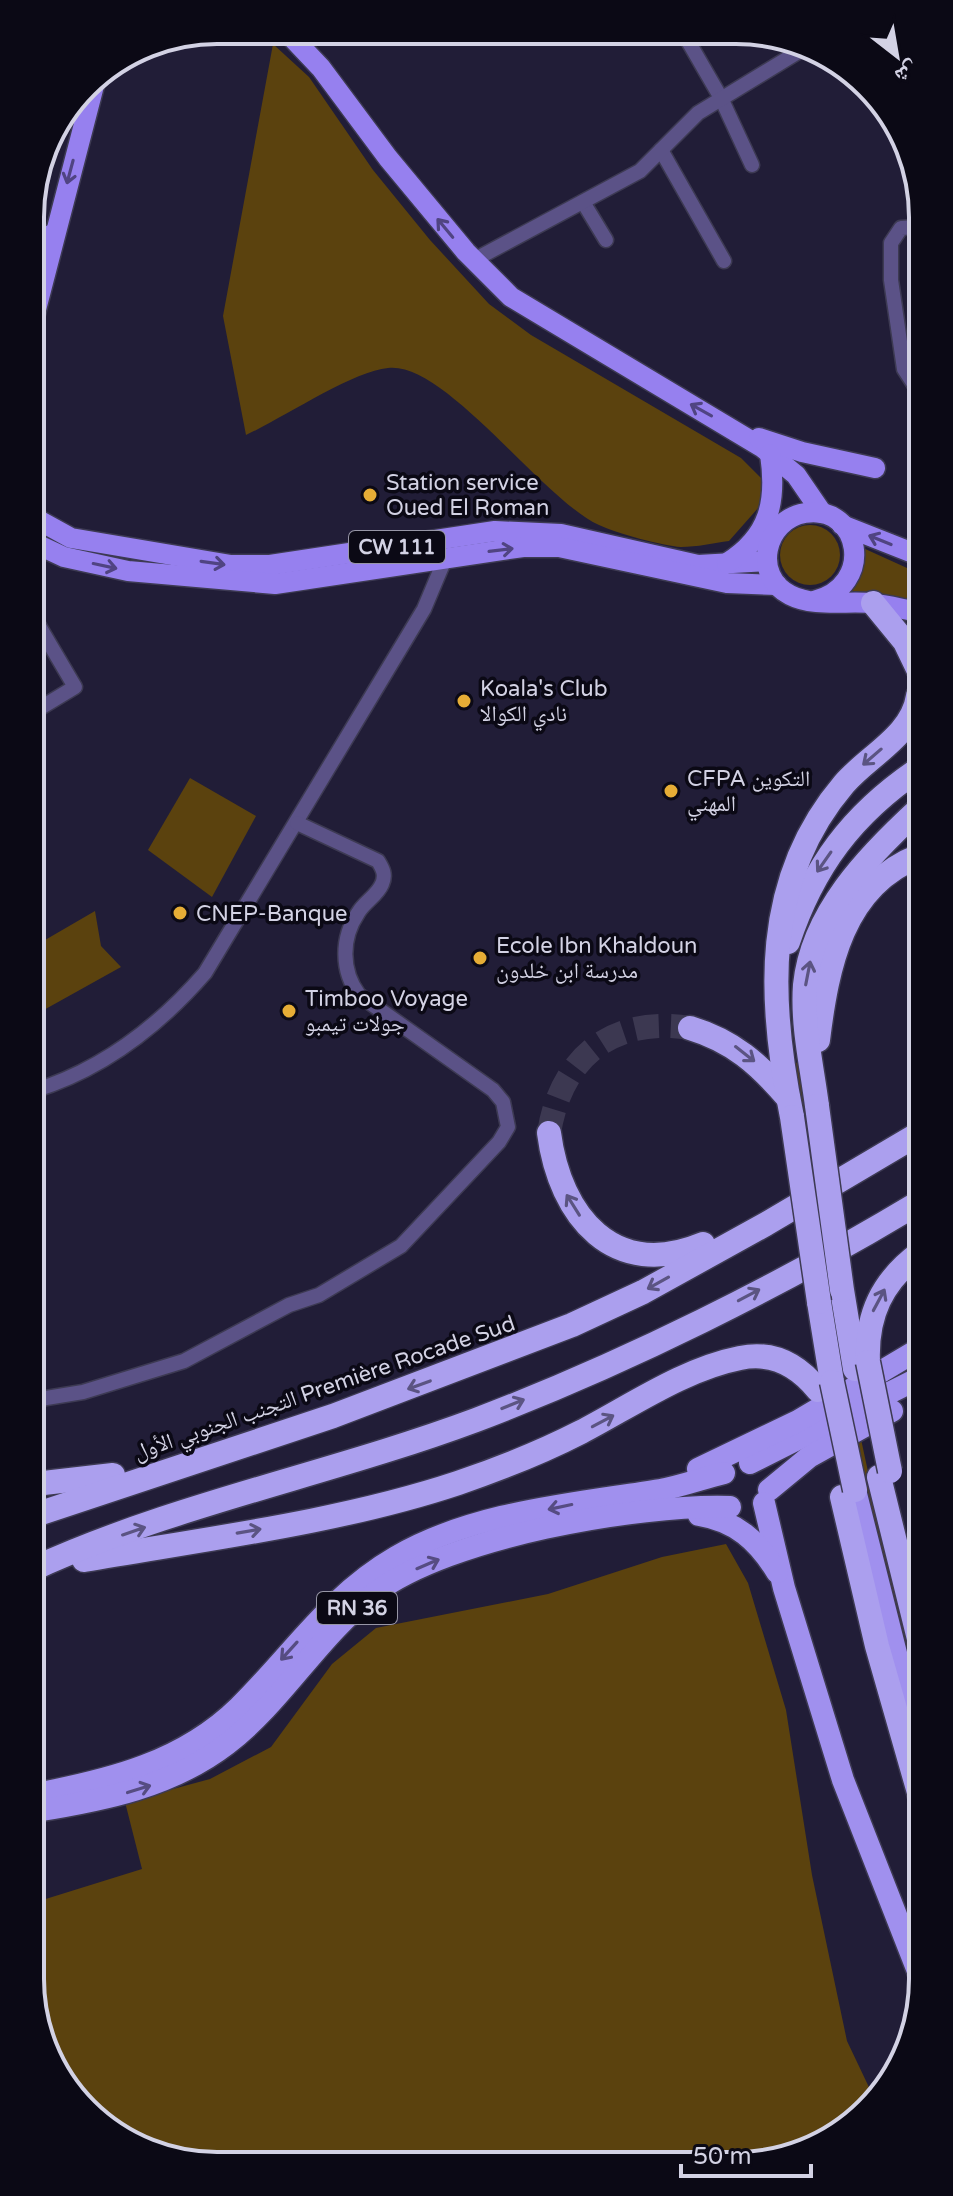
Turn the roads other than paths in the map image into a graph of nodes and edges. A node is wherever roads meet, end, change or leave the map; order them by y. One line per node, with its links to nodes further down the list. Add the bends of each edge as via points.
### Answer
1 (298, 44): 13 (main road, one-way to 1)
2 (690, 44): 4 (street)
3 (791, 53): 4 (street)
4 (721, 98): 6 (street); 7 (street)
5 (90, 100): 9 (main road, one-way to 9)
6 (661, 150): 8 (street, via 640,171); 14 (street)
7 (752, 165)
8 (583, 202): 11 (street); 13 (street)
9 (58, 216): 12 (main road); 15 (main road)
10 (909, 228): 16 (street, via 894,236 891,280)
11 (606, 240)
12 (44, 243)
13 (474, 260): 17 (main road, one-way to 13, via 511,297)
14 (724, 261)
15 (44, 288)
16 (909, 377)
17 (731, 427): 18 (main road); 19 (main road, via 802,452)
18 (770, 454): 20 (main road, via 796,475); 27 (main road, via 772,508 750,544)
19 (875, 468)
20 (822, 513): 22 (main road); 26 (main road, via 808,512 782,523 768,547)
21 (44, 523): 27 (main road, CW 111, one-way to 27, via 71,538 231,565 270,565 495,531 532,531 698,565)
22 (842, 525): 24 (main road, one-way to 22); 29 (main road, via 855,550 850,578 841,589)
23 (44, 548): 25 (main road, one-way to 25, via 128,571 275,584)
24 (909, 551)
25 (445, 559): 28 (main road, one-way to 28, via 559,547 727,583); 38 (street, via 424,609)
26 (767, 561): 27 (main road, CW 111); 28 (main road)
27 (724, 565)
28 (777, 585): 29 (main road, via 800,600)
29 (814, 601): 30 (main road)
30 (873, 603): 31 (main road); 33 (highway)
31 (909, 610)
32 (44, 634): 34 (street, via 75,687)
33 (909, 650)
34 (44, 706)
35 (909, 717): 40 (highway, one-way to 40, via 827,807 794,867 776,940)
36 (909, 777): 40 (highway, one-way to 40, via 866,810 812,878 784,953)
37 (909, 819): 43 (highway, one-way to 37, via 805,1016 813,949 855,875)
38 (297, 823): 42 (street, via 225,944 181,1000 134,1041 96,1065); 56 (street, via 378,861 384,871 383,883 348,934 348,980 359,995 493,1090 503,1102 508,1127 401,1246 319,1295 289,1305 184,1361)
39 (909, 860): 43 (highway, via 871,887 847,920 837,946 822,1011)
40 (778, 1011): 44 (highway)
41 (690, 1028): 44 (highway, one-way to 44, via 738,1049)
42 (44, 1086)
43 (817, 1106): 53 (highway, bridge, via 842,1290)
44 (790, 1107): 55 (highway, bridge, via 819,1302)
45 (909, 1128): 48 (highway)
46 (549, 1133): 50 (highway, one-way to 46, via 672,1256 637,1255 606,1240 575,1211 557,1172)
47 (909, 1140): 48 (highway, التجنب الجنوبي الأول Première Rocade Sud)
48 (878, 1159): 50 (highway, التجنب الجنوبي الأول Première Rocade Sud)
49 (909, 1208): 70 (highway, one-way to 49, via 144,1527 475,1420 554,1388 676,1332)
50 (766, 1224): 58 (highway, التجنب الجنوبي الأول Première Rocade Sud, one-way to 58, via 572,1325)
51 (909, 1262): 53 (highway, one-way to 51, via 874,1307)
52 (909, 1355): 65 (highway, via 777,1433)
53 (862, 1366): 61 (highway)
54 (909, 1383): 59 (highway)
55 (825, 1386): 63 (highway, bridge); 71 (highway, one-way to 55, via 260,1529 458,1483 549,1447 699,1372 741,1357 779,1359)
56 (44, 1398)
57 (909, 1401): 64 (highway, via 809,1457)
58 (290, 1431): 62 (highway, via 124,1473); 67 (highway, التجنب الجنوبي الأول Première Rocade Sud)
59 (750, 1463): 60 (highway, via 736,1464); 64 (highway, via 767,1476)
60 (724, 1473): 65 (highway, RN 36); 66 (highway, via 720,1487)
61 (884, 1474): 69 (highway); 73 (highway)
62 (44, 1483)
63 (848, 1493): 74 (highway); 75 (highway, via 877,1646)
64 (766, 1496): 66 (highway, via 753,1511); 72 (highway)
65 (638, 1502): 66 (highway, RN 36); 68 (highway, via 709,1517); 76 (highway, RN 36, one-way to 76, via 495,1521 398,1556 335,1600 238,1708 190,1744 129,1774); 77 (highway, RN 36, one-way to 65, via 148,1787 202,1761 251,1722 345,1618 407,1573 447,1556)
66 (733, 1509): 68 (highway)
67 (44, 1512)
68 (747, 1533): 72 (highway)
69 (909, 1559)
70 (44, 1566)
71 (44, 1568)
72 (784, 1588): 78 (highway, via 860,1830)
73 (909, 1591)
74 (909, 1711)
75 (909, 1758)
76 (44, 1792)
77 (44, 1809)
78 (909, 1950)

